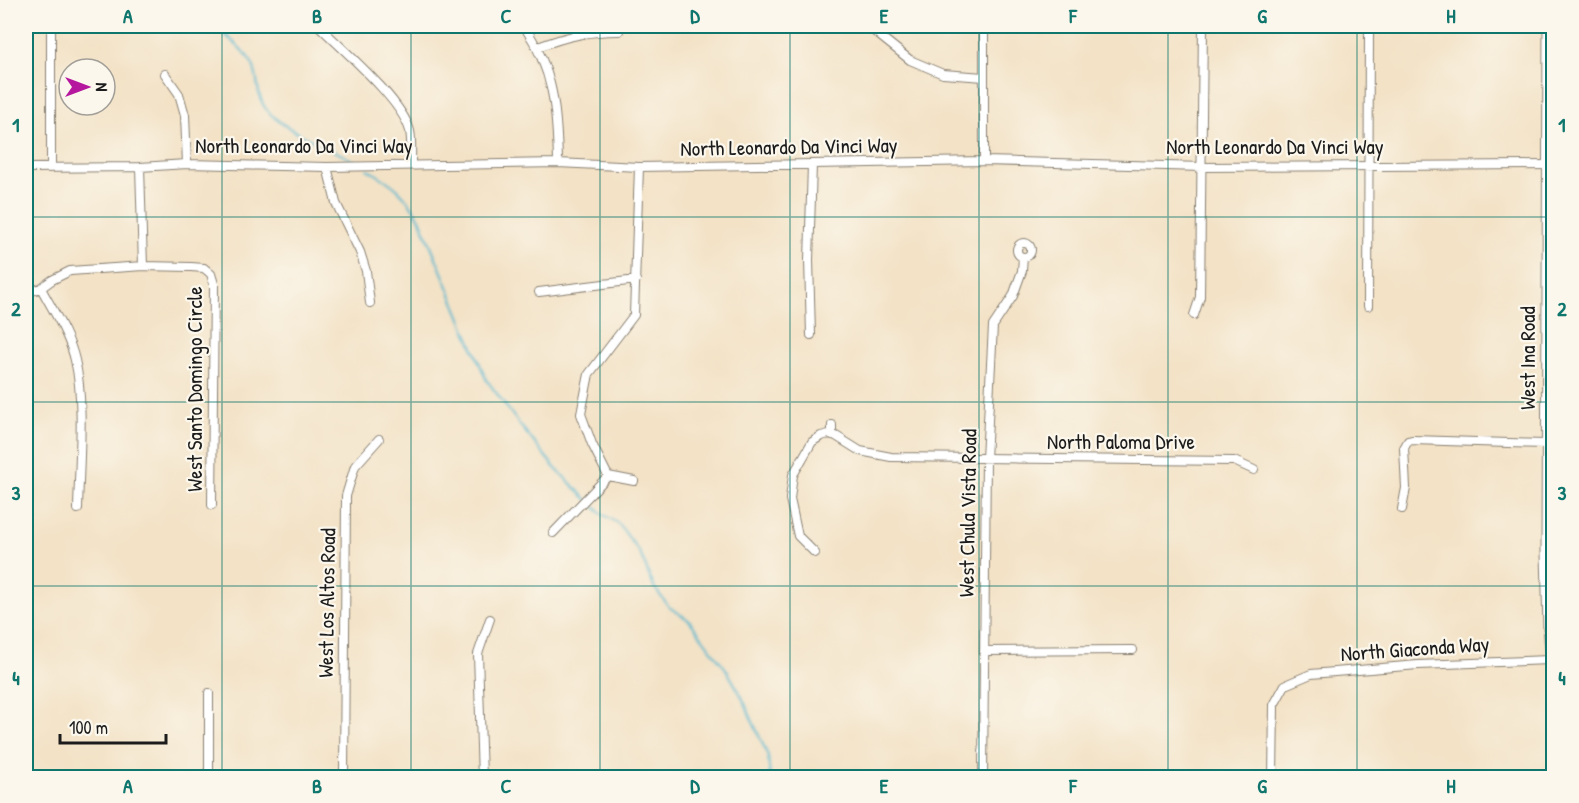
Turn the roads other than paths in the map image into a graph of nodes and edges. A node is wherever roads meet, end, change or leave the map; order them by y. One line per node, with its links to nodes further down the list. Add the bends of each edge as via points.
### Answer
1 (51, 26): 25 (street)
2 (319, 26): 16 (street, via 404,115 411,133)
3 (524, 26): 10 (street)
4 (863, 26): 12 (street, via 910,60 943,74)
5 (984, 26): 12 (street)
6 (1203, 26): 20 (street)
7 (1369, 26): 18 (street)
8 (1548, 26): 19 (main road, West Ina Road)
9 (619, 32): 10 (street, via 565,36)
10 (538, 47): 14 (street, via 555,106)
11 (165, 74): 15 (street, via 178,94 185,116)
12 (984, 77): 13 (street)
13 (984, 161): 17 (street, North Leonardo Da Vinci Way); 20 (street, North Leonardo Da Vinci Way)
14 (558, 163): 16 (street, North Leonardo Da Vinci Way); 23 (street, North Leonardo Da Vinci Way)
15 (187, 164): 21 (street, North Leonardo Da Vinci Way); 22 (street, North Leonardo Da Vinci Way)
16 (411, 164): 22 (street, North Leonardo Da Vinci Way)
17 (812, 165): 23 (street, North Leonardo Da Vinci Way); 35 (street)
18 (1370, 165): 19 (street, North Leonardo Da Vinci Way); 20 (street, North Leonardo Da Vinci Way); 33 (street)
19 (1550, 165): 39 (main road, West Ina Road)
20 (1203, 166): 34 (street, via 1200,297)
21 (140, 167): 25 (street, North Leonardo Da Vinci Way); 27 (street)
22 (327, 167): 32 (street, via 336,203 363,262)
23 (639, 167): 28 (street)
24 (26, 168): 25 (street, North Leonardo Da Vinci Way)
25 (51, 168)
26 (1023, 257): 40 (street, West Chula Vista Road, via 1013,296 993,326)
27 (143, 266): 29 (street, via 70,271); 44 (street, West Santo Domingo Circle, via 201,267 214,272)
28 (636, 280): 30 (street); 42 (street, via 634,315 589,374 581,414)
29 (40, 288): 31 (street); 45 (street, via 75,359 80,393)
30 (539, 292)
31 (26, 293)
32 (370, 303)
33 (1368, 306)
34 (1194, 315)
35 (811, 334)
36 (832, 425): 37 (street)
37 (832, 435): 40 (street, North Paloma Drive, via 860,452 891,458); 48 (street, via 821,436 806,451 793,474 789,499 798,536)
38 (379, 439): 57 (street, West Los Altos Road, via 355,466 346,496)
39 (1545, 444): 46 (street, via 1408,441 1404,448 1406,488); 49 (main road, West Ina Road)
40 (986, 459): 41 (street, North Paloma Drive, via 1234,461); 52 (street, West Chula Vista Road)
41 (1254, 470)
42 (608, 476): 43 (street); 47 (street)
43 (634, 481)
44 (213, 505)
45 (78, 509)
46 (1402, 509)
47 (553, 533)
48 (815, 553)
49 (1550, 553): 53 (main road, West Ina Road)
50 (490, 619): 58 (street, via 478,654)
51 (1133, 650): 52 (street)
52 (984, 651): 59 (street, West Chula Vista Road)
53 (1550, 660): 54 (main road, West Ina Road); 60 (street, North Giaconda Way, via 1311,674 1285,685 1274,705)
54 (1554, 690)
55 (209, 693): 56 (street)
56 (209, 777)
57 (344, 777)
58 (482, 777)
59 (983, 777)
60 (1273, 777)

